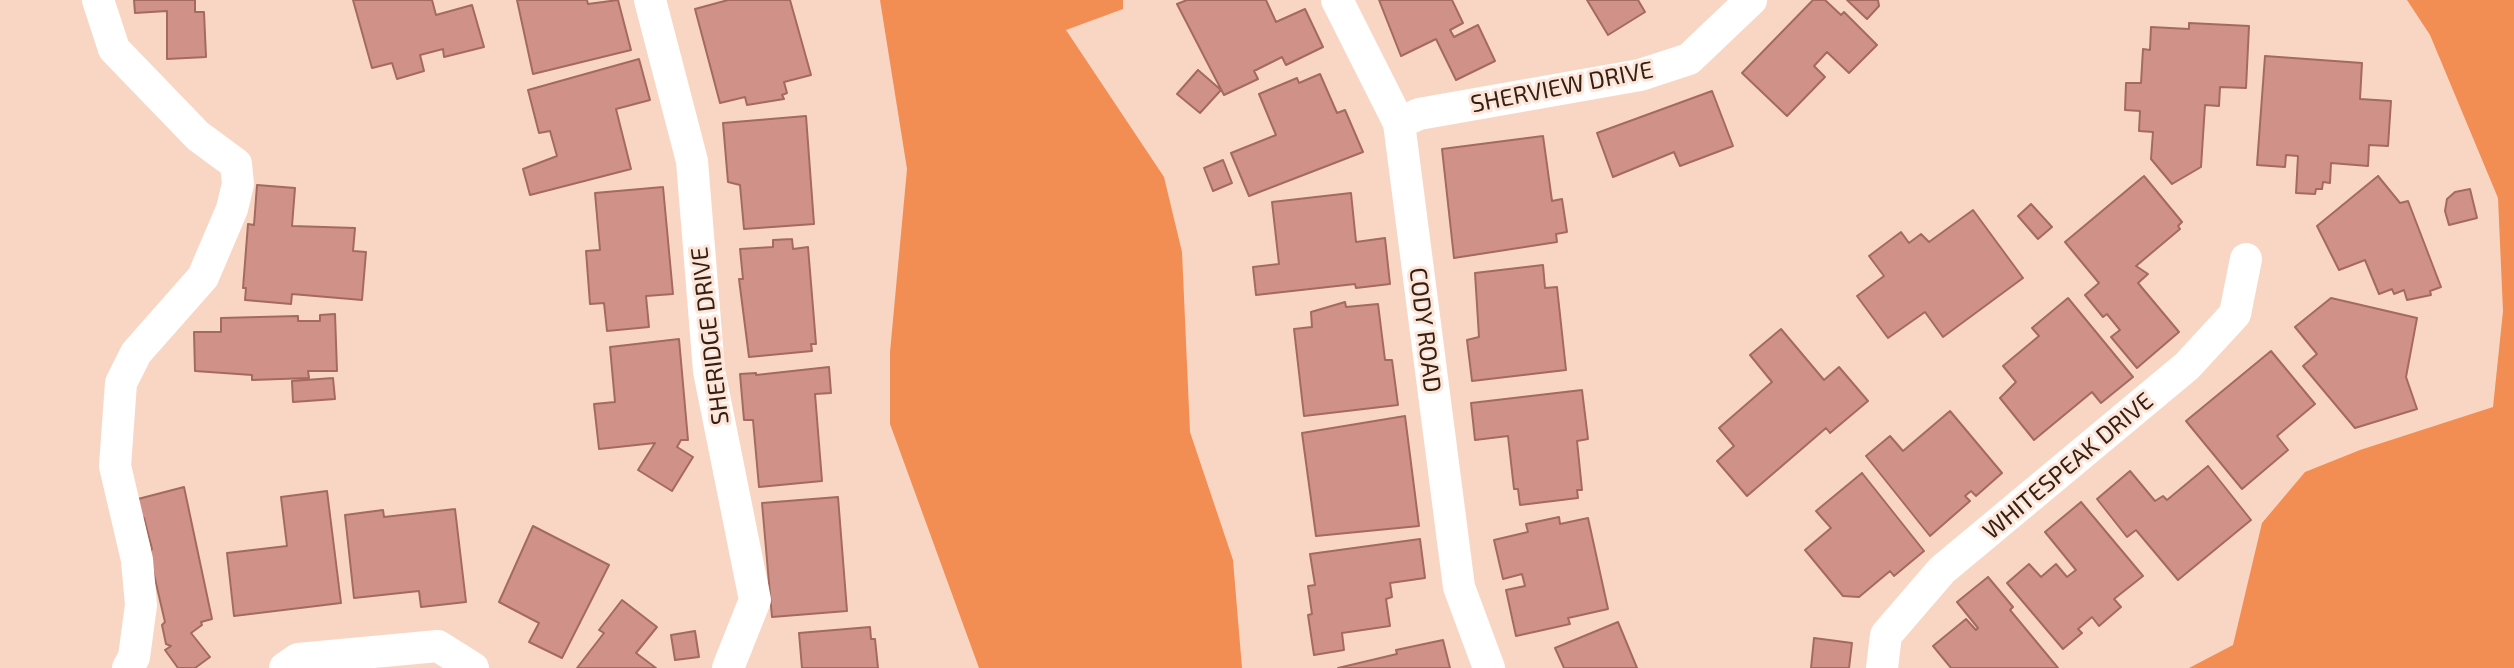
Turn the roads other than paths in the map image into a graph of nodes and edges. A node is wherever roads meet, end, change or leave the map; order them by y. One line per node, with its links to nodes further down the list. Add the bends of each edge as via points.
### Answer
1 (98, 0): 7 (street, via 114,49 198,136 236,164 238,184 203,277 136,353 121,383 115,466 137,560 141,605)
2 (650, 0): 10 (street, SHERIDGE DRIVE, via 692,161 709,371 755,600)
3 (1337, 0): 5 (street, CODY ROAD)
4 (1751, 0): 5 (street, SHERVIEW DRIVE, via 1689,59 1640,75 1419,114)
5 (1399, 123): 11 (street, CODY ROAD, via 1459,587)
6 (2246, 259): 12 (street, WHITESPEAK DRIVE, via 2235,314 2187,366 1942,570 1886,635)
7 (128, 668)
8 (285, 668): 9 (street, via 298,659 438,646)
9 (473, 668)
10 (728, 668)
11 (1489, 668)
12 (1882, 668)

